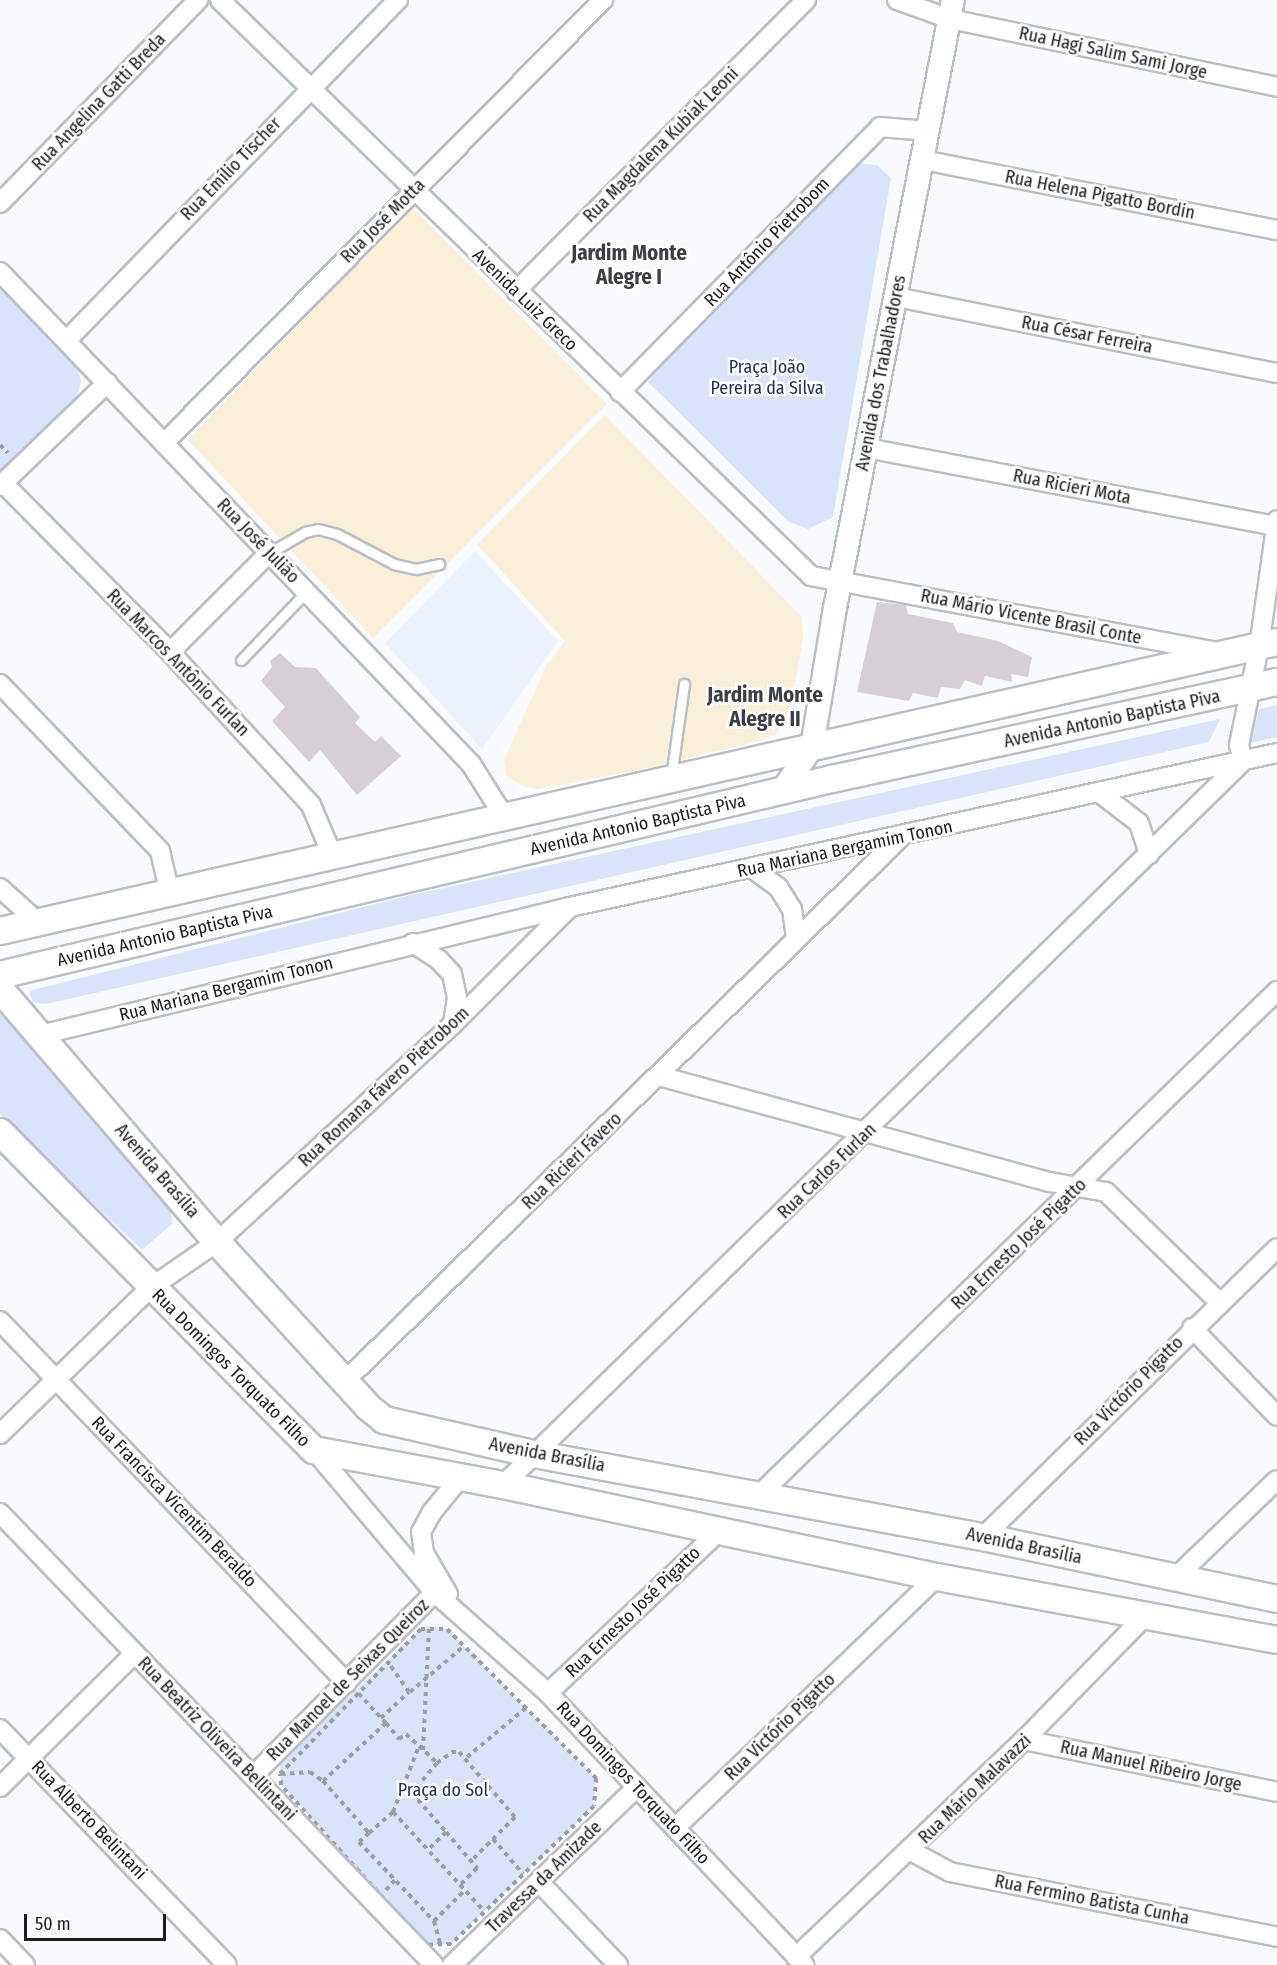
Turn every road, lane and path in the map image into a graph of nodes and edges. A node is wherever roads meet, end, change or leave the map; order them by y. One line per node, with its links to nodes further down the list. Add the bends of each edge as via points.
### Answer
1 (198, 0): 13 (street, Rua Angelina Gatti Breda)
2 (220, 0): 9 (street, Avenida Luiz Greco)
3 (398, 0): 9 (street, Rua Emílio Tischer)
4 (603, 0): 12 (street, Rua José Motta)
5 (806, 0): 16 (street, Rua Magdalena Kubiak Leoni)
6 (897, 0): 7 (street, Rua Hagi Salim Sami Jorge)
7 (952, 9): 8 (street, Rua Hagi Salim Sami Jorge); 10 (street, Avenida dos Trabalhadores)
8 (1277, 87)
9 (309, 89): 12 (street, Avenida Luiz Greco); 18 (street, Rua Emílio Tischer)
10 (928, 131): 11 (street, Avenida dos Trabalhadores); 21 (street, Rua Antônio Pietrobom, via 880,127)
11 (923, 160): 14 (street, Rua Helena Pigatto Bordin); 17 (street, Avenida dos Trabalhadores)
12 (412, 190): 16 (street, Avenida Luiz Greco); 22 (street, Rua José Motta)
13 (0, 203)
14 (1277, 230)
15 (0, 272): 18 (street, Rua José Julião)
16 (516, 291): 21 (street, Avenida Luiz Greco)
17 (896, 297): 19 (street, Rua César Ferreira); 25 (street, Avenida dos Trabalhadores)
18 (67, 340): 20 (street, Rua José Julião)
19 (1277, 373)
20 (107, 383): 22 (street, Rua José Julião); 28 (street)
21 (621, 392): 32 (street, Avenida Luiz Greco, via 811,576)
22 (164, 443): 30 (street, Rua José Julião)
23 (0, 445): 26 (path)
24 (18, 447): 26 (path)
25 (867, 448): 29 (street, Rua Ricieri Mota); 32 (street, Avenida dos Trabalhadores)
26 (10, 455): 27 (path)
27 (5, 459)
28 (2, 485): 35 (street, Rua Marcos Antônio Furlan)
29 (1277, 524): 34 (street)
30 (269, 553): 31 (lane, via 305,532 318,529 337,534 394,564 416,569); 33 (street, Rua José Julião); 35 (street)
31 (439, 564)
32 (840, 580): 36 (street, Rua Mário Vicente Brasil Conte); 42 (street, Avenida dos Trabalhadores)
33 (306, 592): 37 (lane); 50 (street, Rua José Julião, via 471,764)
34 (1268, 644): 36 (main road, Avenida Antonio Baptista Piva); 41 (street)
35 (170, 652): 54 (street, Rua Marcos Antônio Furlan, via 311,805)
36 (1222, 653): 42 (main road, Avenida Antonio Baptista Piva)
37 (241, 660)
38 (1277, 682): 41 (main road, Avenida Antonio Baptista Piva)
39 (0, 684): 57 (street, via 160,851)
40 (684, 684): 45 (lane)
41 (1250, 688): 44 (street, via 1239,745); 46 (main road, Avenida Antonio Baptista Piva)
42 (812, 747): 45 (main road, Avenida Antonio Baptista Piva); 46 (street); 48 (street, Avenida dos Trabalhadores)
43 (1277, 753): 44 (street, Rua Mariana Bergamim Tonon)
44 (1244, 761): 49 (street, Rua Mariana Bergamim Tonon); 53 (street, Rua Carlos Furlan)
45 (671, 779): 47 (main road, Avenida Antonio Baptista Piva)
46 (832, 779): 48 (main road, Avenida Antonio Baptista Piva)
47 (637, 787): 50 (main road, Avenida Antonio Baptista Piva); 51 (main road, via 647,799)
48 (782, 791): 51 (main road, Avenida Antonio Baptista Piva)
49 (1100, 794): 52 (street, Rua Mariana Bergamim Tonon); 53 (street, via 1138,823)
50 (505, 818): 54 (main road, Avenida Antonio Baptista Piva)
51 (644, 824): 63 (main road, Avenida Antonio Baptista Piva)
52 (901, 837): 55 (street, Rua Mariana Bergamim Tonon); 61 (street, Rua Ricieri Fávero)
53 (1149, 854): 70 (street, Rua Carlos Furlan)
54 (333, 856): 57 (main road, Avenida Antonio Baptista Piva)
55 (753, 868): 58 (street, Rua Mariana Bergamim Tonon); 61 (street, via 777,887 792,909)
56 (0, 888): 59 (street)
57 (170, 894): 59 (main road, Avenida Antonio Baptista Piva)
58 (570, 907): 62 (street, Rua Mariana Bergamim Tonon); 66 (street, Rua Romana Fávero Pietrobom)
59 (40, 924): 60 (main road, Avenida Antonio Baptista Piva)
60 (0, 931)
61 (796, 939): 68 (street, Rua Ricieri Fávero)
62 (413, 943): 66 (street, via 452,974 457,998); 67 (street, Rua Mariana Bergamim Tonon)
63 (0, 975)
64 (0, 989): 67 (main road, Avenida Brasília)
65 (1277, 991): 71 (street, Rua Ernesto José Pigatto)
66 (453, 1024): 72 (street, Rua Romana Fávero Pietrobom)
67 (40, 1035): 72 (main road, Avenida Brasília)
68 (659, 1076): 70 (street); 79 (street, Rua Ricieri Fávero)
69 (0, 1132): 74 (main road, Rua Domingos Torquato Filho)
70 (867, 1132): 71 (street); 83 (street, Rua Carlos Furlan)
71 (1077, 1187): 75 (street, via 1106,1192); 87 (street, Rua Ernesto José Pigatto)
72 (217, 1242): 74 (street, Rua Romana Fávero Pietrobom); 79 (main road, Avenida Brasília)
73 (1277, 1248): 75 (street, Rua Victório Pigatto)
74 (150, 1288): 78 (street, Rua Romana Fávero Pietrobom); 82 (main road, Rua Domingos Torquato Filho)
75 (1220, 1302): 77 (street, Rua Victório Pigatto)
76 (0, 1321): 78 (street, Rua Francisca Vicentim Beraldo)
77 (1192, 1328): 80 (street); 90 (street, Rua Victório Pigatto)
78 (56, 1379): 81 (street, Rua Romana Fávero Pietrobom); 102 (street, Rua Francisca Vicentim Beraldo)
79 (345, 1381): 83 (main road, Avenida Brasília, via 384,1420)
80 (1277, 1416)
81 (0, 1434)
82 (314, 1450): 84 (main road); 93 (street, Rua Domingos Torquato Filho)
83 (534, 1454): 86 (street, Rua Carlos Furlan); 87 (main road, Avenida Brasília)
84 (460, 1478): 86 (main road); 93 (street, Rua Domingos Torquato Filho, via 421,1532 424,1553)
85 (1277, 1480): 92 (street)
86 (503, 1485): 89 (main road)
87 (759, 1495): 90 (main road, Avenida Brasília)
88 (0, 1513): 99 (street, Rua Beatriz Oliveira Bellintani)
89 (717, 1532): 91 (main road); 103 (street, Rua Ernesto José Pigatto)
90 (983, 1537): 92 (main road, Avenida Brasília)
91 (938, 1577): 95 (main road); 122 (street, Rua Victório Pigatto)
92 (1175, 1578): 94 (main road, Avenida Brasília)
93 (438, 1589): 102 (street, Rua Manoel de Seixas Queiroz); 103 (street, Rua Domingos Torquato Filho)
94 (1277, 1599)
95 (1147, 1614): 97 (main road); 109 (street, Rua Mário Malavazzi)
96 (429, 1627): 98 (path, via 447,1629); 100 (path, via 421,1629); 101 (path)
97 (1277, 1640)
98 (464, 1646): 101 (path); 105 (path)
99 (134, 1654): 113 (street); 116 (street, Rua Beatriz Oliveira Bellintani)
100 (388, 1661): 102 (path); 104 (path)
101 (426, 1678): 104 (path); 111 (path)
102 (353, 1688): 106 (path); 115 (path); 116 (street, Rua Manoel de Seixas Queiroz)
103 (547, 1691): 105 (path); 119 (street, Rua Domingos Torquato Filho)
104 (410, 1692): 106 (path)
105 (526, 1708): 112 (path); 129 (path, via 596,1778 594,1806)
106 (381, 1719): 107 (path)
107 (386, 1723): 110 (path, via 399,1739 406,1734); 117 (path)
108 (0, 1728): 113 (street, Rua Alberto Belintani)
109 (1024, 1740): 120 (street, Rua Manuel Ribeiro Jorge); 127 (street, Rua Mário Malavazzi)
110 (419, 1746): 111 (path); 121 (path)
111 (423, 1750): 114 (path)
112 (467, 1757): 114 (path, via 452,1752); 125 (path, via 516,1817)
113 (30, 1759): 118 (street); 141 (street, Rua Alberto Belintani)
114 (437, 1763): 123 (path, via 412,1793)
115 (280, 1774): 117 (path, via 310,1772); 133 (path, via 281,1785)
116 (254, 1776): 142 (street, Rua Beatriz Oliveira Bellintani)
117 (323, 1781): 124 (path)
118 (0, 1787)
119 (636, 1788): 122 (street, Rua Domingos Torquato Filho); 129 (street, Travessa da Amizade)
120 (1277, 1792)
121 (393, 1812): 124 (path); 126 (path)
122 (676, 1827): 139 (street, Rua Domingos Torquato Filho)
123 (446, 1832): 126 (path); 128 (path)
124 (369, 1833): 130 (path, via 359,1842)
125 (493, 1839): 128 (path); 129 (path)
126 (428, 1850): 131 (path)
127 (911, 1851): 136 (street, Rua Fermino Batista Cunha, via 950,1872); 139 (street, Rua Mário Malavazzi)
128 (471, 1861): 131 (path, via 477,1868)
129 (531, 1878): 138 (path, via 451,1944); 143 (street, Travessa da Amizade); 144 (street)
130 (396, 1880): 133 (path); 135 (path)
131 (460, 1885): 132 (path)
132 (465, 1890): 134 (path); 135 (path)
133 (381, 1895): 138 (path, via 426,1945)
134 (485, 1912)
135 (434, 1921): 138 (path)
136 (1277, 1938)
137 (0, 1939): 140 (street)
138 (440, 1945)
139 (800, 1961)
140 (25, 1965)
141 (227, 1965)
142 (434, 1965)
143 (452, 1965)
144 (618, 1965)

